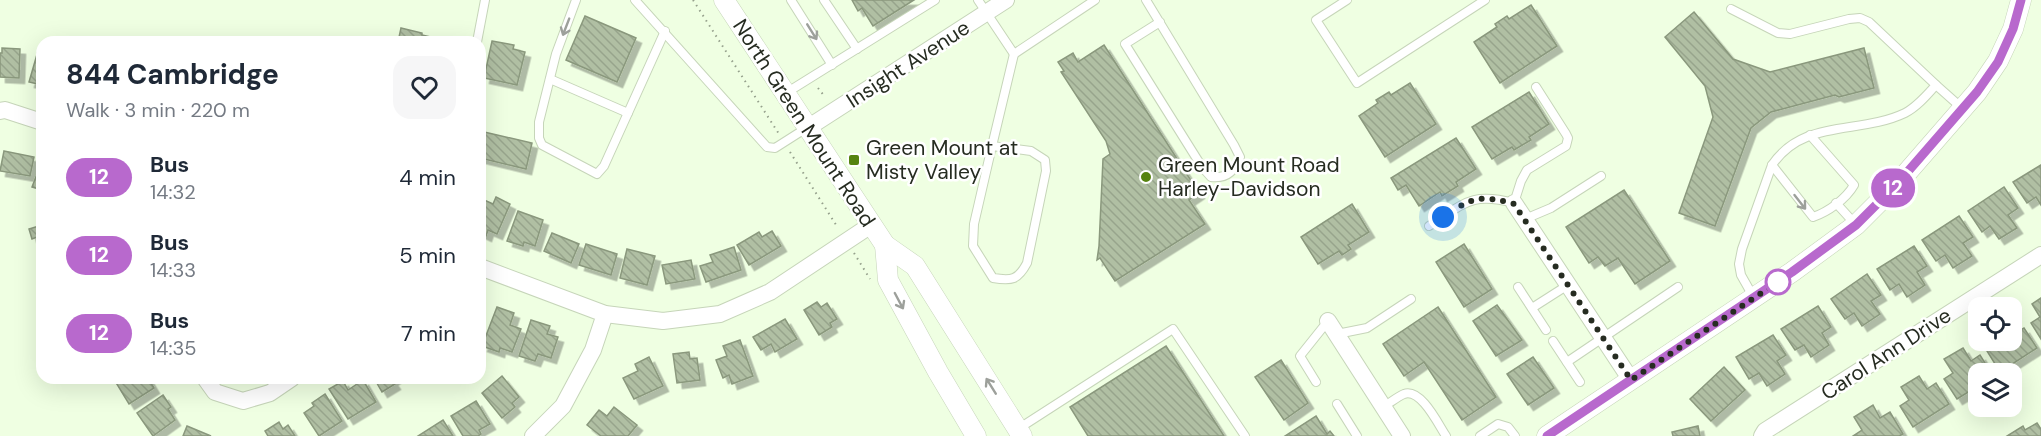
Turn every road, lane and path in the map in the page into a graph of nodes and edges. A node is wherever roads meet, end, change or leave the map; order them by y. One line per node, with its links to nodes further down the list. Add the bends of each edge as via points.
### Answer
1 (485, 0): 19 (lane)
2 (576, 0): 23 (lane, one-way to 23)
3 (635, 0): 18 (lane)
4 (693, 0): 35 (path)
5 (724, 0): 27 (street, North Green Mount Road)
6 (791, 0): 22 (lane, one-way to 22)
7 (824, 0): 20 (lane)
8 (935, 0): 20 (lane)
9 (1006, 0): 15 (street, Insight Avenue)
10 (1095, 0): 21 (lane)
11 (1146, 0): 17 (lane)
12 (1347, 0): 13 (lane, via 1316,20 1357,83)
13 (1485, 0)
14 (2020, 0): 29 (street, via 2013,29 1998,62)
15 (982, 6): 21 (lane); 33 (street, Insight Avenue)
16 (1731, 9): 24 (lane, via 1778,33 1790,34 1860,18 1869,22)
17 (1160, 22): 17 (lane, via 1240,157 1232,172 1219,178 1211,177 1202,167 1125,45)
18 (664, 31): 31 (lane); 35 (lane, via 766,147 775,148)
19 (478, 36)
20 (857, 49): 22 (lane)
21 (1014, 54): 36 (lane)
22 (832, 65): 27 (lane)
23 (550, 79): 31 (lane); 31 (lane, via 539,122 540,142 594,173 604,166)
24 (1936, 86): 29 (lane); 34 (lane, via 1906,113)
25 (1536, 87): 40 (lane, via 1568,142 1527,170)
26 (818, 88): 28 (path)
27 (786, 94): 33 (street, North Green Mount Road)
28 (830, 105)
29 (1963, 109): 43 (street)
30 (0, 111): 32 (street)
31 (628, 113)
32 (36, 120)
33 (809, 127): 35 (lane); 42 (street, North Green Mount Road)
34 (1810, 135): 37 (lane, via 1796,140); 39 (lane, via 1854,185)
35 (784, 142): 45 (path)
36 (992, 146): 36 (lane, via 974,224 973,246 993,278 1010,280 1020,276 1027,263 1045,160 1031,150)
37 (1772, 165): 39 (lane, one-way to 39, via 1813,217); 53 (lane, via 1739,264)
38 (1601, 176): 41 (lane, via 1551,208)
39 (1836, 203): 43 (lane)
40 (1514, 204): 41 (street); 44 (lane, via 1493,198 1470,200)
41 (1525, 219): 49 (street)
42 (871, 225): 45 (street); 46 (street, North Green Mount Road)
43 (1856, 225): 53 (street)
44 (1429, 226)
45 (847, 242): 50 (path); 56 (street, via 770,292 720,314 663,321)
46 (885, 245): 69 (street, North Green Mount Road, one-way to 46, via 915,266); 72 (street, North Green Mount Road, one-way to 72, via 888,280)
47 (2041, 255): 79 (street, Carol Ann Drive)
48 (486, 269): 56 (street)
49 (1568, 285): 55 (lane); 59 (street)
50 (875, 287)
51 (1518, 287): 55 (lane)
52 (1678, 287): 59 (lane)
53 (1754, 298): 62 (street)
54 (1411, 299): 57 (lane, via 1367,328)
55 (1532, 308): 58 (lane)
56 (605, 314): 71 (street, via 593,350 563,406)
57 (1332, 328): 63 (lane, via 1300,356); 68 (street)
58 (1546, 330)
59 (1603, 338): 61 (lane); 62 (street)
60 (1553, 341): 61 (lane)
61 (1567, 362): 64 (lane)
62 (1631, 380): 78 (street)
63 (1316, 382)
64 (1581, 382)
65 (209, 384): 66 (street, via 215,392 243,401 270,393)
66 (283, 384)
67 (1337, 404): 74 (lane)
68 (1383, 407): 70 (street); 75 (lane, via 1405,394 1413,394 1420,398)
69 (1020, 433): 73 (lane, via 1173,329)
70 (1397, 434)
71 (533, 436)
72 (976, 436)
73 (1245, 436)
74 (1357, 436)
75 (1446, 436)
76 (1480, 436): 77 (lane, via 1498,424 1508,427)
77 (1515, 436)
78 (1546, 436)
79 (1762, 436)

